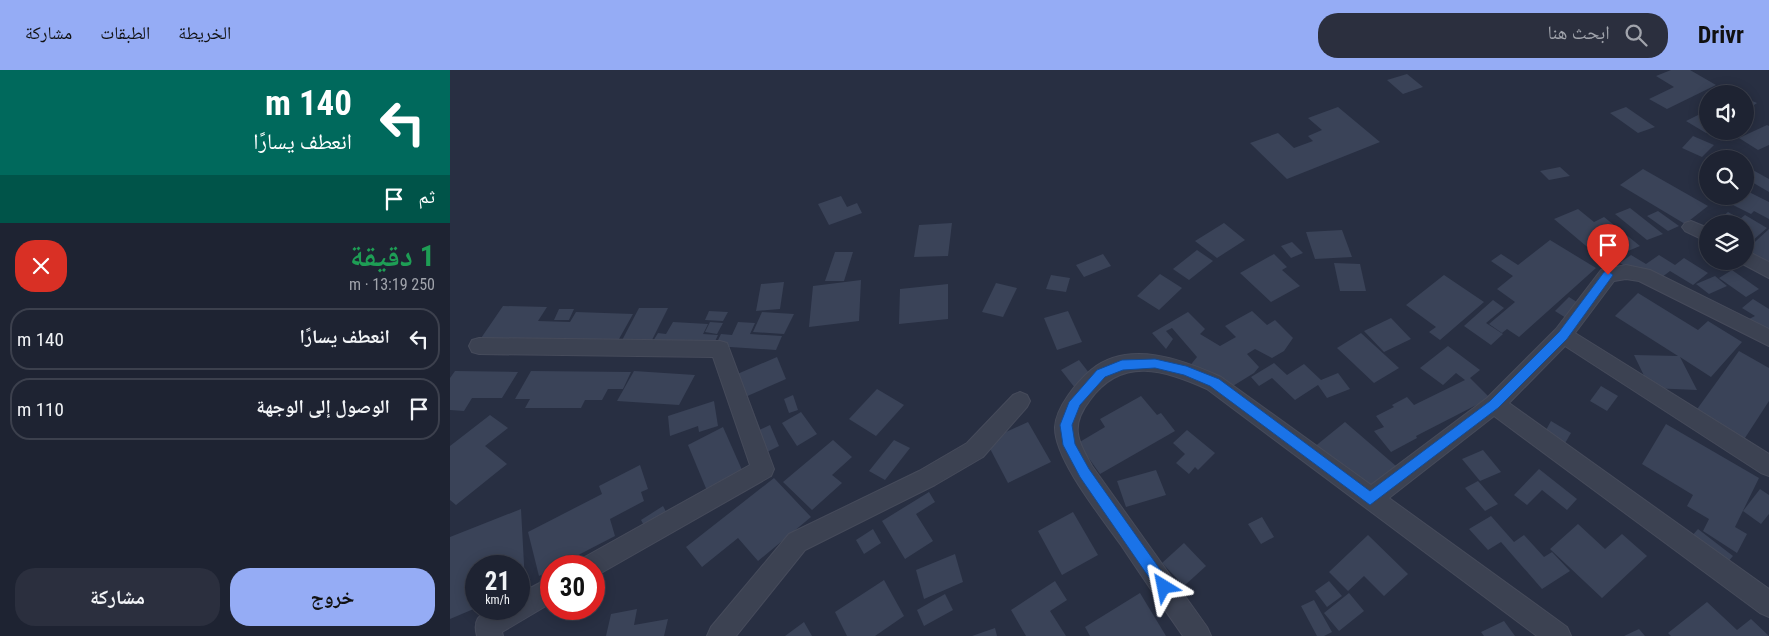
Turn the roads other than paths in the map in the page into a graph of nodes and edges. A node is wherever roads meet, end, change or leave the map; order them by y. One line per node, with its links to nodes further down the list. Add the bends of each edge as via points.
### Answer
1 (1691, 227): 2 (street)
2 (1699, 231)
3 (1754, 262): 4 (street)
4 (1769, 270)
5 (1563, 335): 6 (street, via 1608,275 1626,272 1644,275); 9 (street); 10 (street)
6 (1769, 338)
7 (479, 346): 12 (street, via 720,348 763,469)
8 (1020, 401): 16 (street, via 975,450 927,478 798,542)
9 (1494, 404): 11 (street); 13 (street)
10 (1769, 466)
11 (1370, 499): 17 (street, via 1214,383 1155,363 1122,365 1101,374 1075,402 1066,425 1069,445 1084,473); 18 (street)
12 (605, 559)
13 (1769, 604)
14 (497, 620): 15 (street, via 487,626)
15 (490, 636)
16 (720, 636)
17 (1198, 636)
18 (1558, 636)

